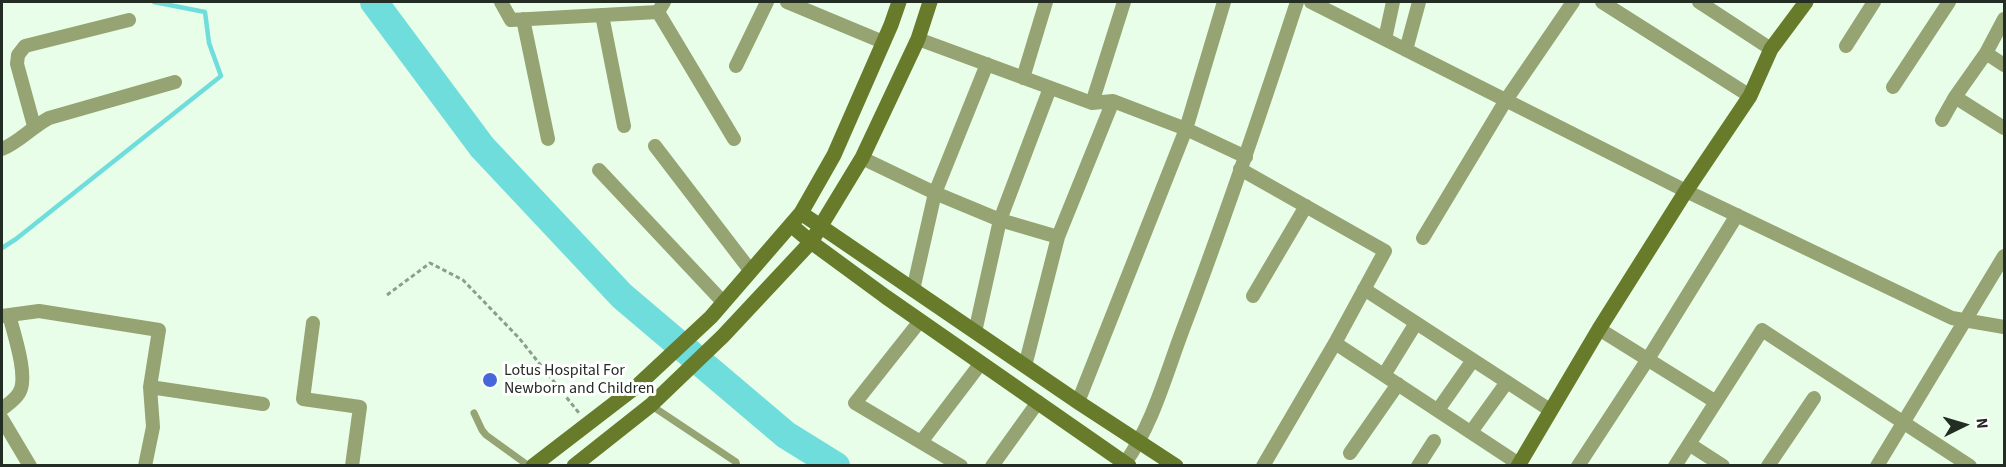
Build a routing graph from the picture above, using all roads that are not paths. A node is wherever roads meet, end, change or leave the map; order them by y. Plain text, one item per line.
1 (501, 2) edge
2 (767, 2) edge
3 (787, 2) edge
4 (899, 2) edge
5 (930, 2) edge
6 (1046, 2) edge
7 (1124, 2) edge
8 (1224, 2) edge
9 (1297, 2) edge
10 (1311, 2) edge
11 (1393, 2) edge
12 (1419, 2) edge
13 (1573, 2) edge
14 (1602, 2) edge
15 (1699, 2) edge
16 (1806, 2) edge
17 (1874, 2) edge
18 (1949, 2) edge
19 (661, 7) edge
20 (602, 15) junction
21 (2004, 19) edge
22 (129, 20) dead end
23 (523, 20) junction
24 (918, 39) junction
25 (1385, 39) junction
26 (884, 42) junction
27 (1846, 46) dead end
28 (1771, 49) junction
29 (1406, 50) junction
30 (1986, 53) junction
31 (987, 64) junction
32 (2004, 65) edge
33 (736, 66) dead end
34 (1023, 78) junction
35 (175, 82) dead end
36 (1893, 87) dead end
37 (1050, 88) junction
38 (1750, 96) junction
39 (1955, 97) junction
40 (1506, 100) junction
41 (1113, 101) junction
42 (1092, 103) junction
43 (1942, 120) dead end
44 (34, 126) junction
45 (624, 126) dead end
46 (2004, 128) edge
47 (1186, 129) junction
48 (548, 139) dead end
49 (734, 139) dead end
50 (655, 146) dead end
51 (2, 149) edge
52 (862, 158) junction
53 (1243, 163) junction
54 (599, 170) dead end
55 (1686, 191) junction
56 (935, 193) junction
57 (1306, 206) junction
58 (1737, 216) junction
59 (796, 219) junction
60 (1000, 220) junction
61 (821, 227) junction
62 (1058, 237) junction
63 (1423, 238) dead end
64 (811, 242) junction
65 (2004, 256) edge
66 (750, 270) junction
67 (1364, 289) junction
68 (912, 290) junction
69 (1253, 296) dead end
70 (723, 302) junction
71 (5, 315) edge
72 (1965, 320) junction
73 (920, 321) junction
74 (313, 323) dead end
75 (1416, 323) junction
76 (2004, 327) edge
77 (1599, 329) junction
78 (975, 332) junction
79 (1335, 343) junction
80 (1648, 359) junction
81 (1473, 360) junction
82 (981, 363) junction
83 (1025, 366) junction
84 (1384, 375) junction
85 (1507, 382) junction
86 (1398, 384) junction
87 (150, 387) junction
88 (1814, 398) dead end
89 (1038, 402) junction
90 (1078, 402) junction
91 (1716, 402) junction
92 (263, 404) dead end
93 (651, 405) junction
94 (2, 409) edge
95 (1438, 410) junction
96 (1550, 410) junction
97 (474, 413) dead end
98 (2, 419) edge
99 (1904, 422) junction
100 (1471, 432) junction
101 (1434, 441) dead end
102 (921, 442) junction
103 (1139, 443) junction
104 (1689, 444) junction
105 (1350, 453) dead end
106 (1127, 464) edge
107 (30, 465) edge
108 (145, 465) edge
109 (352, 465) edge
110 (531, 465) edge
111 (574, 465) edge
112 (737, 465) edge
113 (961, 465) edge
114 (992, 465) edge
115 (1176, 465) edge
116 (1263, 465) edge
117 (1418, 465) edge
118 (1518, 465) edge
119 (1578, 465) edge
120 (1675, 465) edge
121 (1723, 465) edge
122 (1768, 465) edge
123 (1877, 465) edge
124 (1970, 465) edge

1 - 23 street
2 - 33 street
3 - 26 street
4 - 26 street
5 - 24 street
6 - 34 street
7 - 42 street
8 - 47 street
9 - 53 street
10 - 25 street
11 - 25 street
12 - 29 street
13 - 40 street
14 - 38 street
15 - 28 street
16 - 28 street
17 - 27 street
18 - 36 street
19 - 20 street
19 - 49 street
20 - 23 street
20 - 45 street
21 - 30 street
22 - 44 street
23 - 48 street
24 - 31 street
24 - 52 street
25 - 29 street
26 - 59 street
28 - 38 street
29 - 40 street
30 - 32 street
30 - 39 street
31 - 34 street
31 - 56 street
34 - 37 street
35 - 44 street
37 - 42 street
37 - 60 street
38 - 55 street
39 - 43 street
39 - 46 street
40 - 55 street
40 - 63 street
41 - 42 street
41 - 47 street
41 - 62 street
44 - 51 street
47 - 53 street
47 - 90 street
50 - 66 street
52 - 56 street
52 - 61 street
53 - 57 street
53 - 103 street
54 - 70 street
55 - 58 street
55 - 77 street
56 - 60 street
56 - 68 street
57 - 67 street
57 - 69 street
58 - 72 street
58 - 80 street
59 - 61 street
59 - 64 street
59 - 66 street
60 - 62 street
60 - 78 street
61 - 64 street
61 - 68 street
62 - 83 street
64 - 73 street
64 - 93 street
65 - 72 street
66 - 70 street
67 - 75 street
67 - 79 street
68 - 78 street
70 - 110 street
71 - 87 street
71 - 94 street
72 - 76 street
72 - 99 street
73 - 82 street
73 - 102 street
74 - 109 street
75 - 81 street
75 - 84 street
77 - 80 street
77 - 96 street
78 - 83 street
79 - 84 street
79 - 116 street
80 - 91 street
80 - 119 street
81 - 85 street
81 - 95 street
82 - 89 street
82 - 102 street
83 - 90 street
84 - 86 street
85 - 96 street
85 - 100 street
86 - 95 street
86 - 105 street
87 - 92 street
87 - 108 street
88 - 122 street
89 - 106 street
89 - 114 street
90 - 103 street
91 - 99 street
91 - 104 street
93 - 111 street
93 - 112 lane
95 - 100 street
96 - 118 street
97 - 110 lane
98 - 107 street
99 - 123 street
99 - 124 street
100 - 118 street
101 - 117 street
102 - 113 street
103 - 106 street
103 - 115 street
104 - 120 street
104 - 121 street

